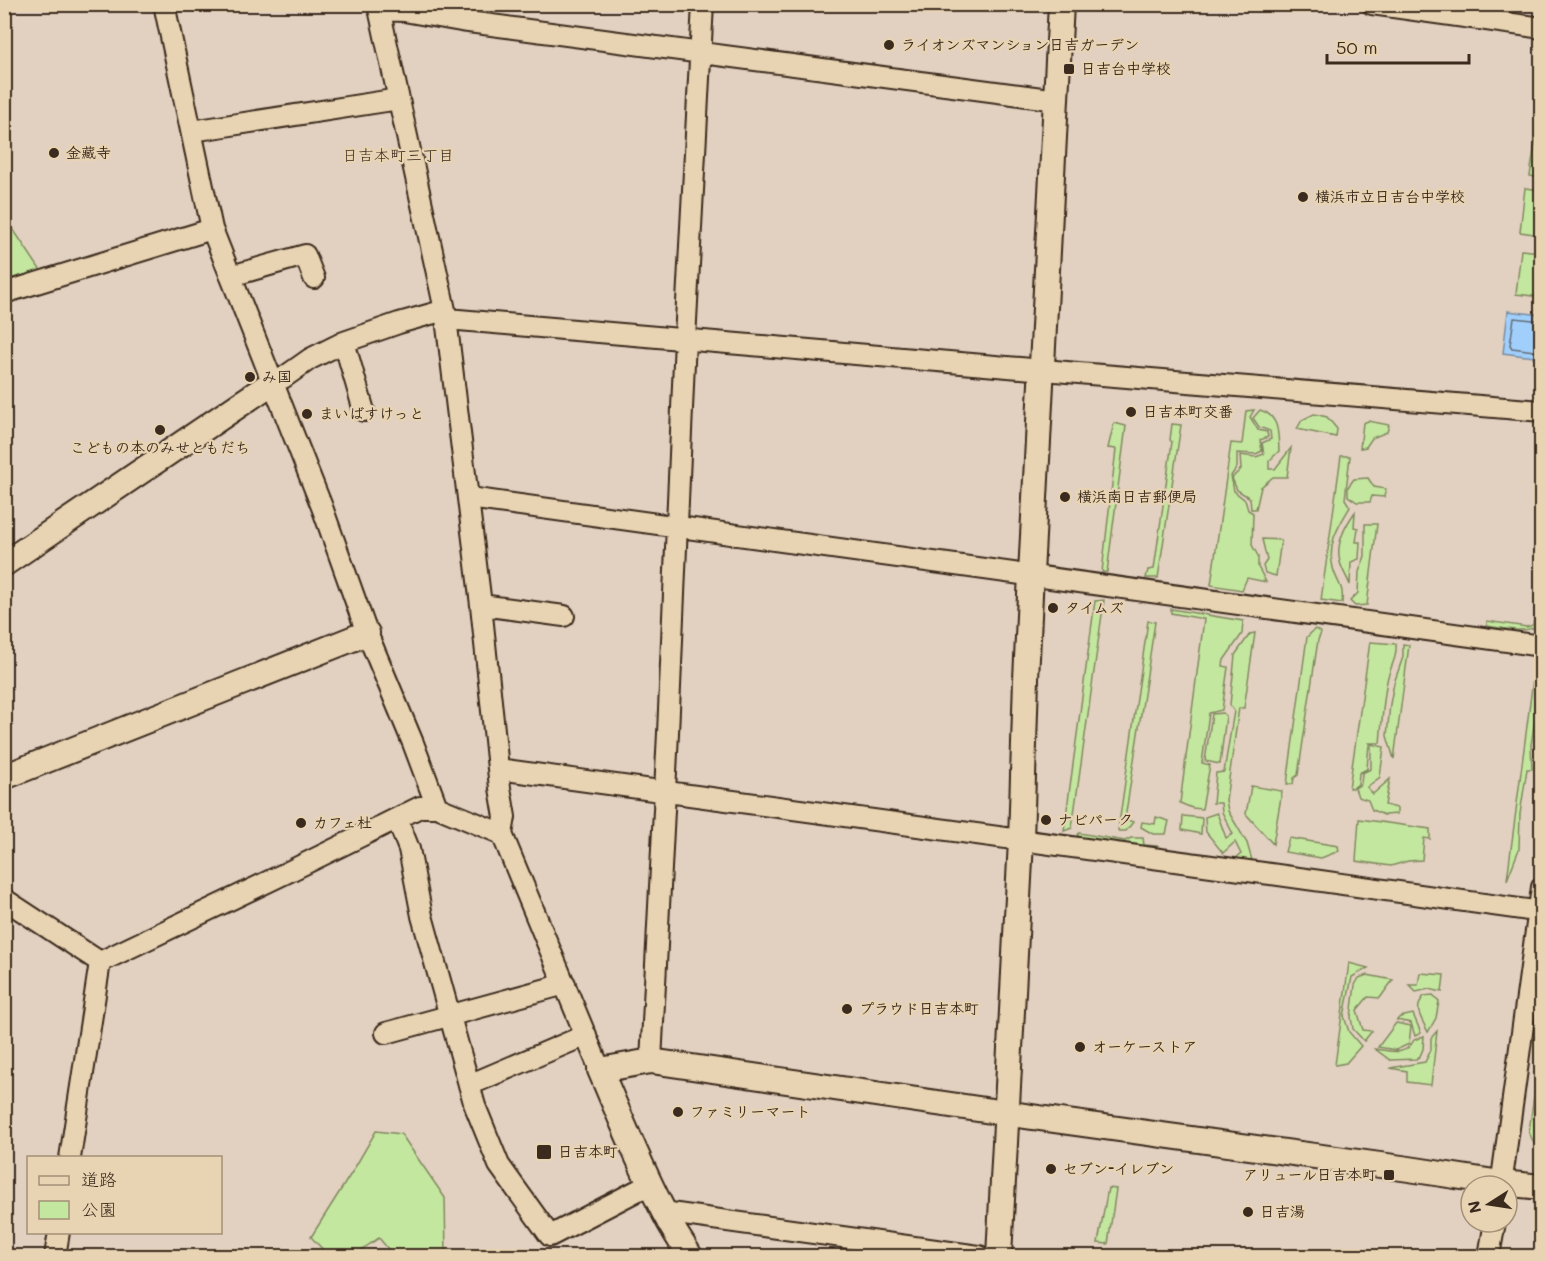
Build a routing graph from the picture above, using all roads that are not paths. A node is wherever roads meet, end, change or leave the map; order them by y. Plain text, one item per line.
1 (164, 4) edge
2 (703, 4) edge
3 (1061, 4) edge
4 (1372, 4) edge
5 (378, 7) edge
6 (1542, 28) edge
7 (701, 53) junction
8 (399, 99) junction
9 (1057, 100) junction
10 (192, 131) junction
11 (212, 229) junction
12 (231, 276) junction
13 (314, 278) dead end
14 (4, 293) edge
15 (446, 314) junction
16 (685, 339) junction
17 (344, 342) junction
18 (1041, 370) junction
19 (273, 382) junction
20 (364, 411) dead end
21 (1542, 411) edge
22 (469, 498) junction
23 (677, 527) junction
24 (4, 564) edge
25 (1031, 574) junction
26 (481, 605) junction
27 (564, 616) dead end
28 (367, 633) junction
29 (1542, 646) edge
30 (498, 769) junction
31 (4, 777) edge
32 (664, 793) junction
33 (437, 807) junction
34 (397, 819) junction
35 (502, 834) junction
36 (1021, 841) junction
37 (1542, 887) edge
38 (4, 899) edge
39 (1540, 912) edge
40 (100, 962) junction
41 (565, 984) junction
42 (449, 1015) junction
43 (386, 1033) dead end
44 (586, 1035) junction
45 (651, 1061) junction
46 (600, 1070) junction
47 (469, 1085) junction
48 (1007, 1113) junction
49 (70, 1156) edge
50 (1502, 1174) edge
51 (1459, 1177) edge
52 (650, 1184) junction
53 (1519, 1185) edge
54 (1542, 1187) edge
55 (663, 1212) junction
56 (58, 1234) edge
57 (1493, 1234) edge
58 (55, 1257) edge
59 (690, 1257) edge
60 (979, 1257) edge
61 (999, 1257) edge
62 (1489, 1257) edge

1 - 10 street
2 - 7 street
3 - 9 street
4 - 6 street
5 - 7 street
5 - 8 street
7 - 9 street
7 - 16 street
8 - 10 street
8 - 15 street
9 - 18 street
10 - 11 street
11 - 12 street
11 - 14 street
12 - 13 street
12 - 19 street
15 - 16 street
15 - 17 street
15 - 22 street
16 - 18 street
16 - 23 street
17 - 19 street
17 - 20 street
18 - 21 street
18 - 25 street
19 - 24 street
19 - 28 street
22 - 23 street
22 - 26 street
23 - 25 street
23 - 32 street
25 - 29 street
25 - 36 street
26 - 27 street
26 - 30 street
28 - 31 street
28 - 33 street
30 - 32 street
30 - 35 street
32 - 36 street
32 - 45 street
33 - 34 street
33 - 35 street
34 - 40 street
34 - 42 street
35 - 41 street
36 - 39 street
36 - 48 street
37 - 39 street
38 - 40 street
39 - 50 street
40 - 49 street
41 - 42 street
41 - 44 street
42 - 43 street
42 - 47 street
44 - 46 street
44 - 47 street
45 - 46 street
45 - 48 street
46 - 52 street
47 - 52 street
48 - 51 street
48 - 61 street
52 - 55 street
53 - 54 street
55 - 59 street
55 - 60 street
56 - 58 street
57 - 62 street

